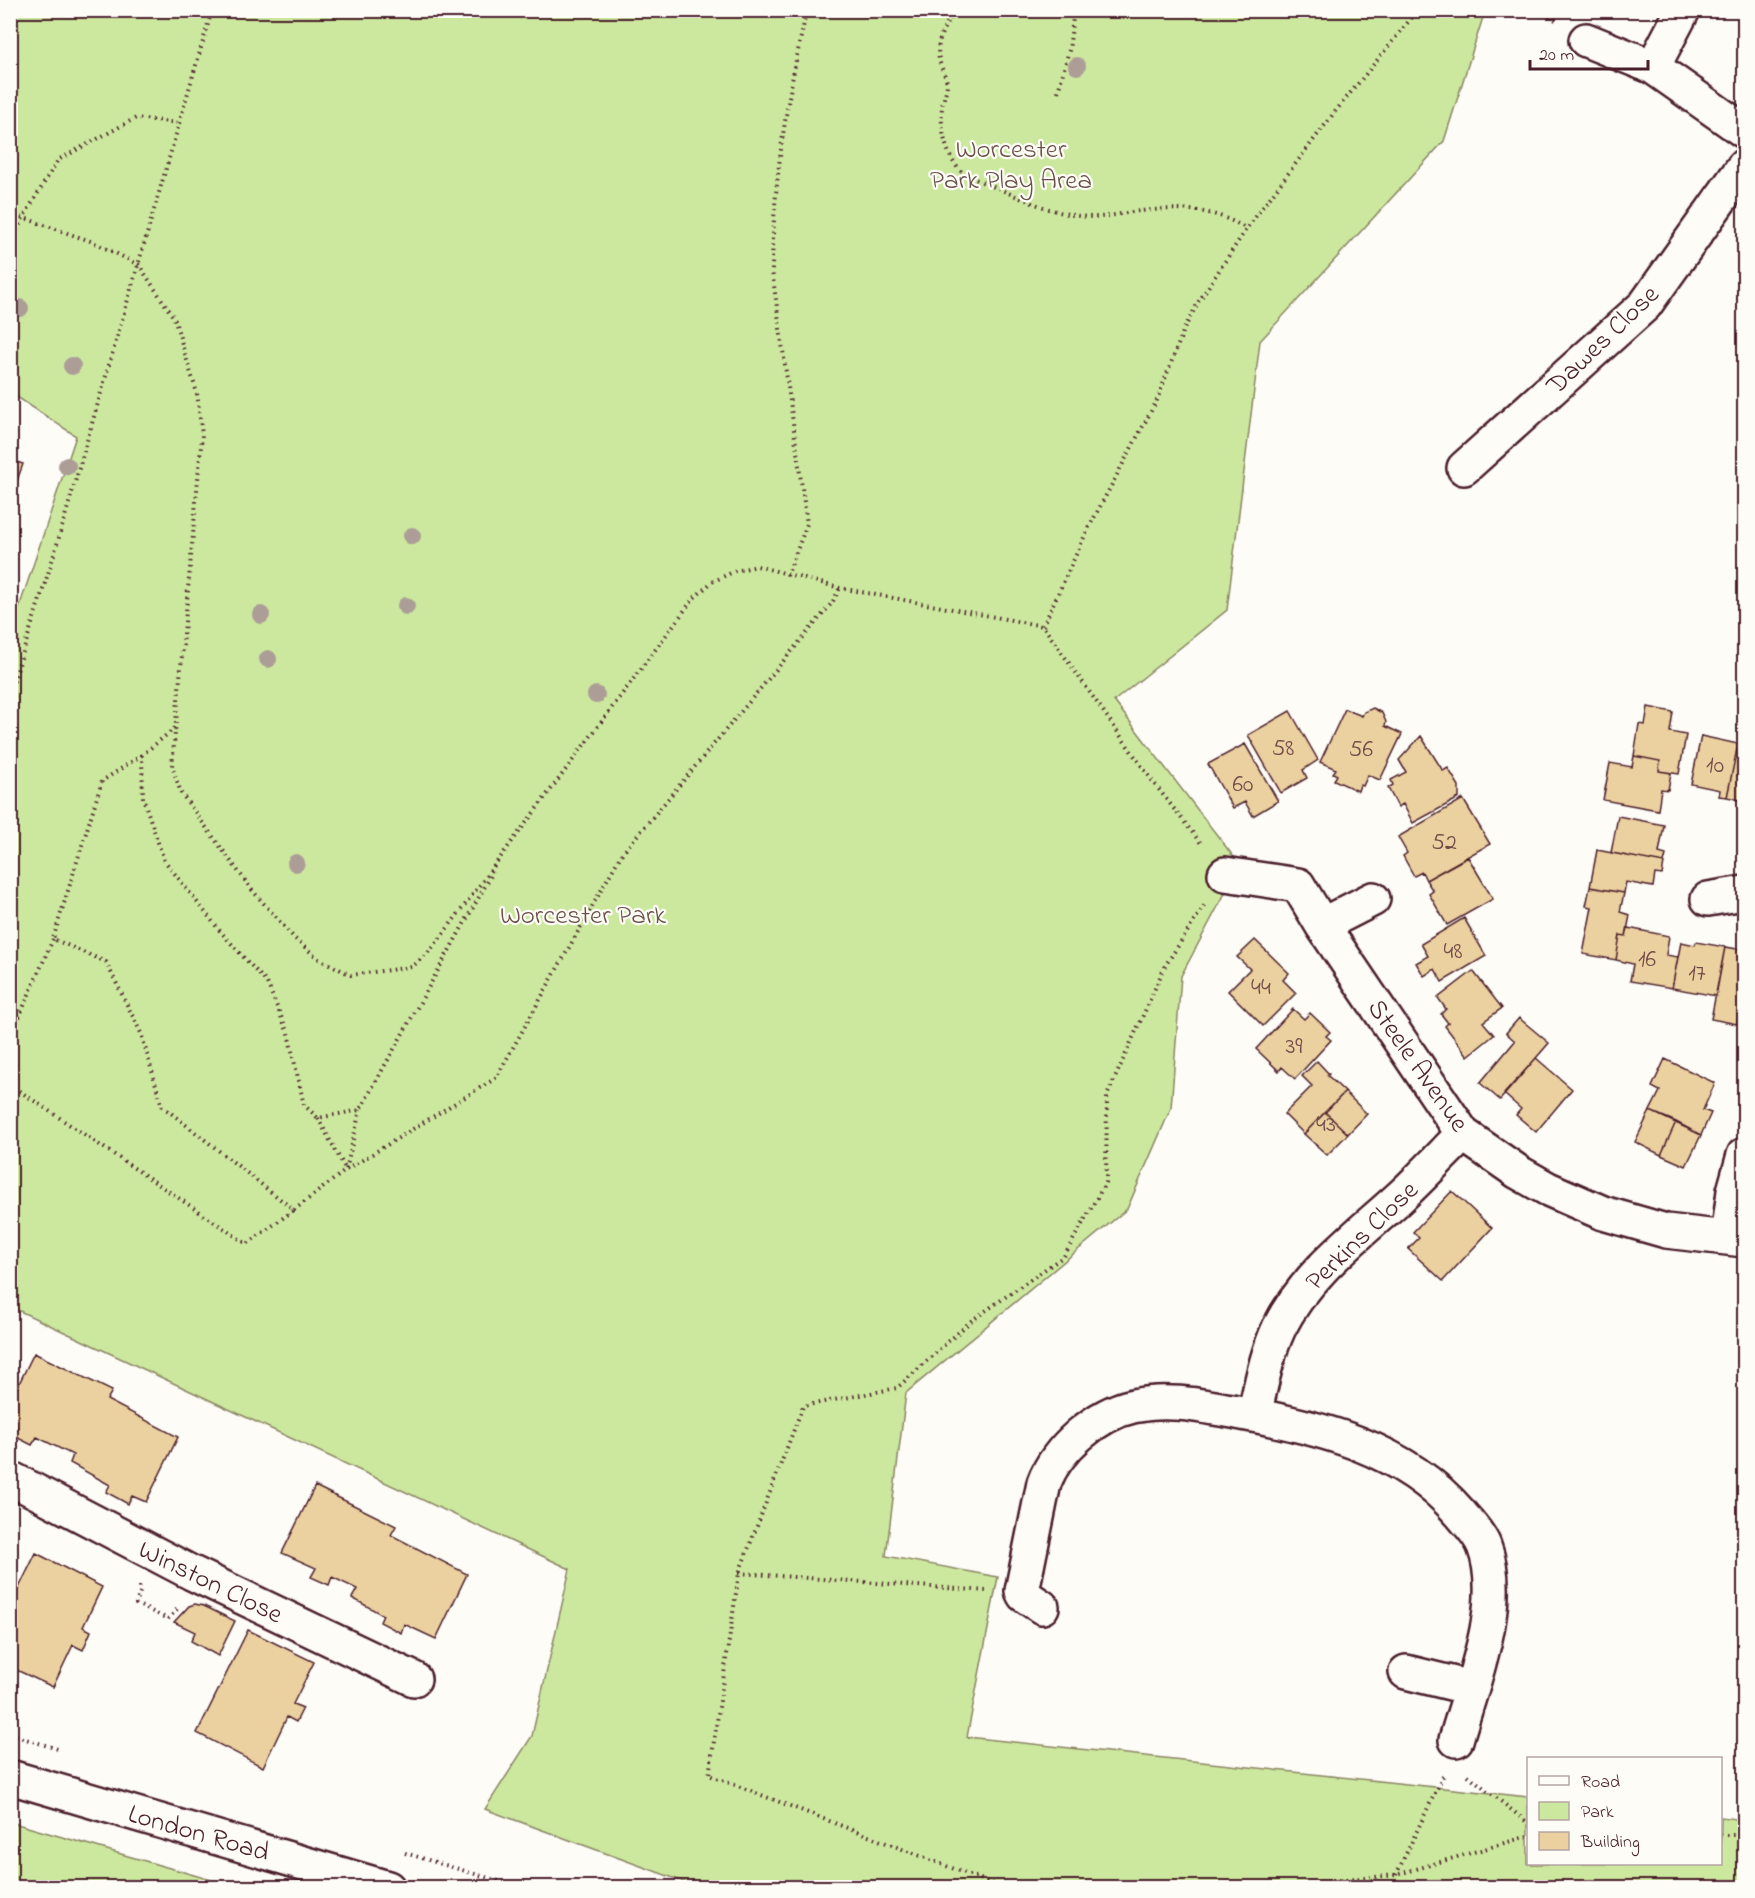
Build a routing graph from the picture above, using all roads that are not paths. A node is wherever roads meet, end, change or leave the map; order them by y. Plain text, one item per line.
1 (1683, 10) edge
2 (1586, 40) dead end
3 (1653, 67) junction
4 (1744, 131) edge
5 (1744, 166) edge
6 (1464, 468) dead end
7 (1225, 874) road end
8 (1744, 893) edge
9 (1373, 899) dead end
10 (1708, 899) dead end
11 (1322, 925) junction
12 (1463, 1134) junction
13 (1744, 1155) edge
14 (1736, 1239) edge
15 (1254, 1415) junction
16 (10, 1478) edge
17 (1042, 1607) dead end
18 (1406, 1672) dead end
19 (414, 1679) dead end
20 (1471, 1688) junction
21 (1456, 1740) dead end
22 (10, 1777) edge
23 (388, 1887) edge

1 - 3 street
2 - 3 street
3 - 4 street
5 - 6 street, Dawes Close
7 - 11 street, Steele Avenue
8 - 10 street
9 - 11 street
11 - 12 street, Steele Avenue
12 - 14 street, Steele Avenue
12 - 15 street, Perkins Close
13 - 14 street
15 - 17 street
15 - 20 street
16 - 19 street, Winston Close
18 - 20 street
20 - 21 street
22 - 23 street, London Road

